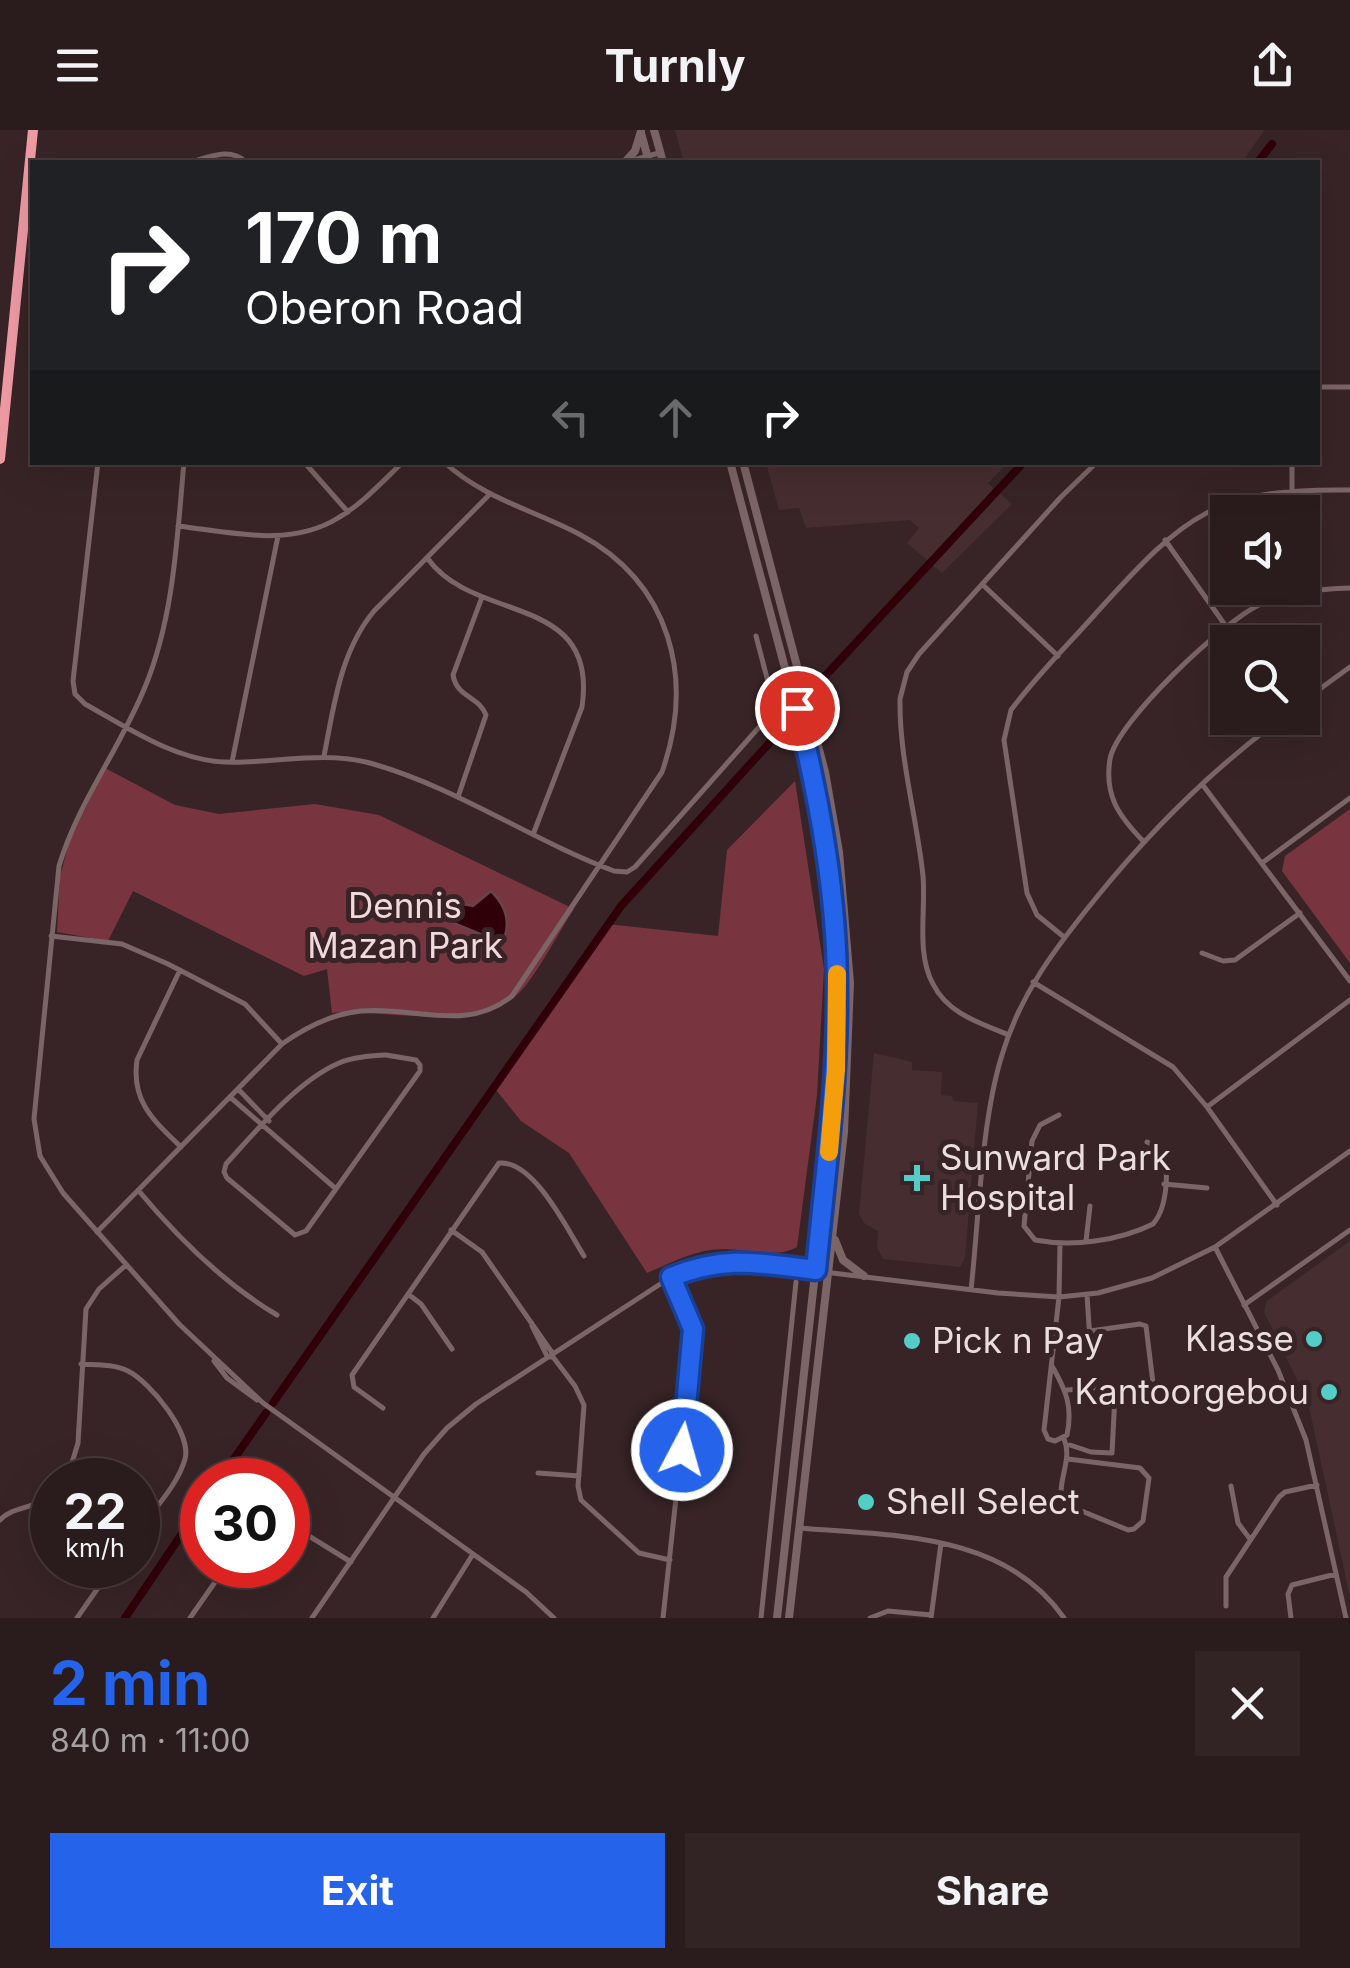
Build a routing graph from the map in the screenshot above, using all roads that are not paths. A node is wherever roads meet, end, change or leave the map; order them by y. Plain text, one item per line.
1 (33, 130) edge
2 (654, 130) edge
3 (641, 131) edge
4 (660, 152) junction
5 (648, 159) edge
6 (198, 160) edge
7 (244, 160) edge
8 (626, 160) edge
9 (662, 160) edge
10 (1320, 386) edge
11 (1350, 386) edge
12 (0, 459) edge
13 (97, 465) edge
14 (184, 465) edge
15 (307, 465) edge
16 (400, 465) edge
17 (448, 465) edge
18 (731, 465) edge
19 (744, 465) edge
20 (1094, 465) edge
21 (1292, 465) edge
22 (1292, 489) junction
23 (1350, 490) edge
24 (489, 495) junction
25 (348, 512) junction
26 (178, 526) junction
27 (278, 536) junction
28 (1165, 540) junction
29 (428, 559) junction
30 (983, 585) junction
31 (1350, 588) edge
32 (482, 596) junction
33 (1226, 625) joint
34 (756, 636) dead end
35 (1210, 640) edge
36 (1058, 656) junction
37 (1350, 667) edge
38 (1320, 689) edge
39 (126, 726) junction
40 (1260, 735) edge
41 (324, 756) junction
42 (232, 762) junction
43 (1201, 782) junction
44 (458, 797) junction
45 (1350, 798) edge
46 (534, 832) junction
47 (1143, 842) junction
48 (1262, 863) junction
49 (600, 866) junction
50 (1300, 913) junction
51 (50, 936) junction
52 (1064, 937) junction
53 (1202, 953) dead end
54 (180, 970) junction
55 (1033, 982) junction
56 (1350, 982) edge
57 (1350, 1000) edge
58 (1008, 1035) junction
59 (282, 1044) junction
60 (238, 1088) junction
61 (230, 1097) junction
62 (1207, 1108) junction
63 (1059, 1115) dead end
64 (269, 1120) junction
65 (266, 1128) junction
66 (1147, 1142) dead end
67 (181, 1147) junction
68 (1350, 1151) edge
69 (1164, 1184) junction
70 (335, 1188) junction
71 (1208, 1188) dead end
72 (138, 1190) junction
73 (1277, 1205) junction
74 (1090, 1206) dead end
75 (451, 1230) junction
76 (1350, 1230) edge
77 (833, 1231) junction
78 (97, 1232) junction
79 (1086, 1241) junction
80 (1060, 1244) junction
81 (1215, 1247) junction
82 (584, 1256) dead end
83 (126, 1265) junction
84 (816, 1270) junction
85 (828, 1272) junction
86 (864, 1276) junction
87 (671, 1277) junction
88 (796, 1282) dead end
89 (971, 1290) junction
90 (408, 1294) junction
91 (1087, 1295) junction
92 (1059, 1297) junction
93 (1244, 1306) junction
94 (277, 1315) dead end
95 (1090, 1330) junction
96 (452, 1349) dead end
97 (1092, 1354) dead end
98 (551, 1355) junction
99 (81, 1364) junction
100 (1052, 1366) junction
101 (1066, 1390) junction
102 (1115, 1394) dead end
103 (383, 1408) dead end
104 (1066, 1442) junction
105 (73, 1458) edge
106 (1068, 1459) junction
107 (538, 1473) dead end
108 (580, 1476) junction
109 (1317, 1485) junction
110 (1231, 1486) dead end
111 (395, 1499) junction
112 (160, 1500) edge
113 (30, 1507) edge
114 (0, 1520) edge
115 (772, 1525) junction
116 (787, 1527) junction
117 (800, 1528) junction
118 (310, 1537) edge
119 (1250, 1538) junction
120 (942, 1543) junction
121 (473, 1554) junction
122 (670, 1560) junction
123 (351, 1562) junction
124 (1336, 1574) junction
125 (98, 1588) edge
126 (211, 1588) edge
127 (1226, 1606) dead end
128 (434, 1617) edge
129 (931, 1617) edge
130 (76, 1618) edge
131 (190, 1618) edge
132 (312, 1618) edge
133 (554, 1618) edge
134 (663, 1618) edge
135 (761, 1618) edge
136 (777, 1618) edge
137 (790, 1618) edge
138 (870, 1618) edge
139 (1064, 1618) edge
140 (1291, 1618) edge
141 (1346, 1618) edge

1 - 12 highway
2 - 4 street
3 - 5 street
3 - 8 street
4 - 5 street
4 - 9 street
6 - 7 street
10 - 11 street
13 - 39 street
14 - 26 street
15 - 25 street
16 - 25 street
17 - 24 street
18 - 84 street
19 - 77 street
20 - 30 street
21 - 22 street
22 - 23 street
22 - 28 street
24 - 29 street
24 - 49 street
25 - 27 street
26 - 27 street
26 - 39 street
27 - 42 street
28 - 33 street
28 - 36 street
29 - 32 street
29 - 41 street
30 - 36 street
30 - 58 street
31 - 33 street
32 - 44 street
32 - 46 street
34 - 49 street
35 - 47 street
36 - 52 street
37 - 38 street
39 - 42 street
39 - 51 street
40 - 43 street
41 - 42 street
41 - 44 street
43 - 47 street
43 - 48 street
44 - 46 street
45 - 48 street
46 - 49 street
47 - 52 street
48 - 50 street
49 - 59 street
50 - 53 street
50 - 56 street
51 - 54 street
51 - 78 street
52 - 55 street
54 - 59 street
54 - 67 street
55 - 58 street
55 - 62 street
57 - 62 street
58 - 89 street
59 - 60 street
60 - 61 street
60 - 64 street
61 - 65 street
61 - 67 street
62 - 73 street
63 - 80 street
64 - 65 street
64 - 70 street
65 - 70 street
65 - 70 street
66 - 69 street
67 - 72 street
68 - 73 street
69 - 71 street
69 - 79 street
72 - 78 street
72 - 94 street
73 - 81 street
74 - 79 street
75 - 82 street
75 - 90 street
75 - 98 street
76 - 93 street
77 - 85 street
77 - 86 street
78 - 83 street
79 - 80 street
80 - 92 street
81 - 91 street
81 - 93 street
83 - 99 street
83 - 111 street
84 - 85 street
84 - 87 street
84 - 116 street
85 - 86 street
85 - 117 street
86 - 89 street
87 - 98 street
87 - 122 street
88 - 115 street
89 - 92 street
90 - 96 street
90 - 103 street
91 - 92 street
91 - 95 street
92 - 100 street
93 - 109 street
95 - 97 street
95 - 101 street
98 - 108 street
98 - 111 street
99 - 105 street
99 - 112 street
100 - 101 street
100 - 104 street
101 - 104 street
102 - 104 street
104 - 106 street
106 - 106 street
107 - 108 street
108 - 122 street
109 - 119 street
109 - 124 street
110 - 119 street
111 - 121 street
111 - 123 street
113 - 114 street
115 - 116 street
115 - 135 street
116 - 117 street
116 - 136 street
117 - 120 street
117 - 137 street
118 - 123 street
119 - 127 street
120 - 129 street
120 - 139 street
121 - 128 street
121 - 133 street
122 - 134 street
123 - 132 street
124 - 140 street
124 - 141 street
125 - 130 street
126 - 131 street
129 - 138 street

